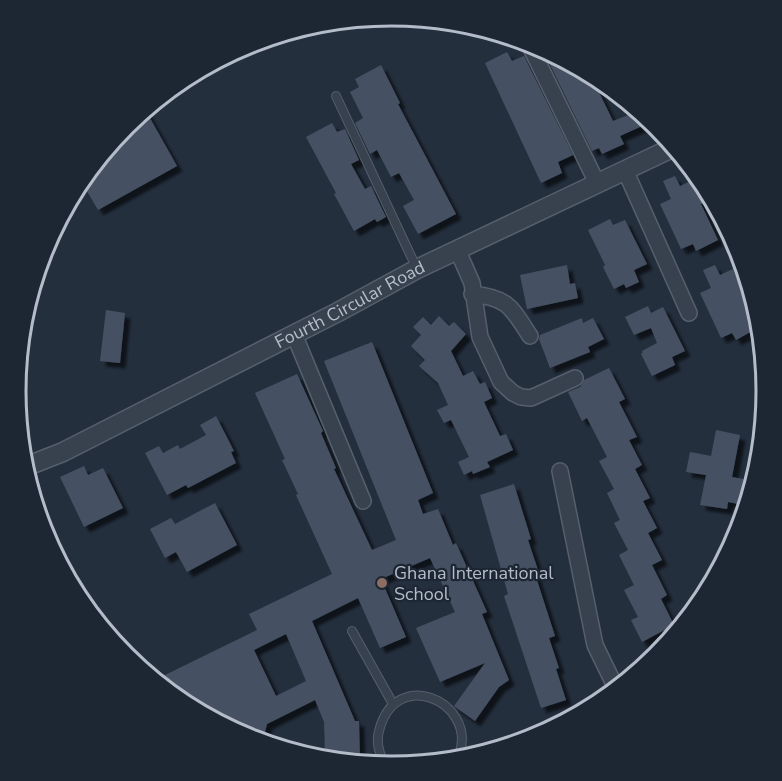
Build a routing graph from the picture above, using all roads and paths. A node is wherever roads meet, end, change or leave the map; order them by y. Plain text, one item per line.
1 (534, 54) edge
2 (336, 96) dead end
3 (666, 151) edge
4 (625, 170) junction
5 (597, 183) junction
6 (457, 249) junction
7 (417, 269) junction
8 (472, 294) junction
9 (689, 313) dead end
10 (294, 334) junction
11 (530, 336) dead end
12 (575, 378) dead end
13 (33, 464) edge
14 (560, 471) dead end
15 (363, 501) dead end
16 (352, 631) dead end
17 (613, 680) edge
18 (393, 704) junction
19 (460, 748) edge
20 (381, 756) edge

1 - 5 street
2 - 7 lane
3 - 4 street, Fourth Circular Road
4 - 5 street, Fourth Circular Road
4 - 9 street
5 - 6 street, Fourth Circular Road
6 - 7 street, Fourth Circular Road
6 - 8 street
7 - 10 street, Fourth Circular Road
8 - 11 street
8 - 12 street
10 - 13 street, Fourth Circular Road
10 - 15 street
14 - 17 street
16 - 18 lane
18 - 19 lane
18 - 20 lane

